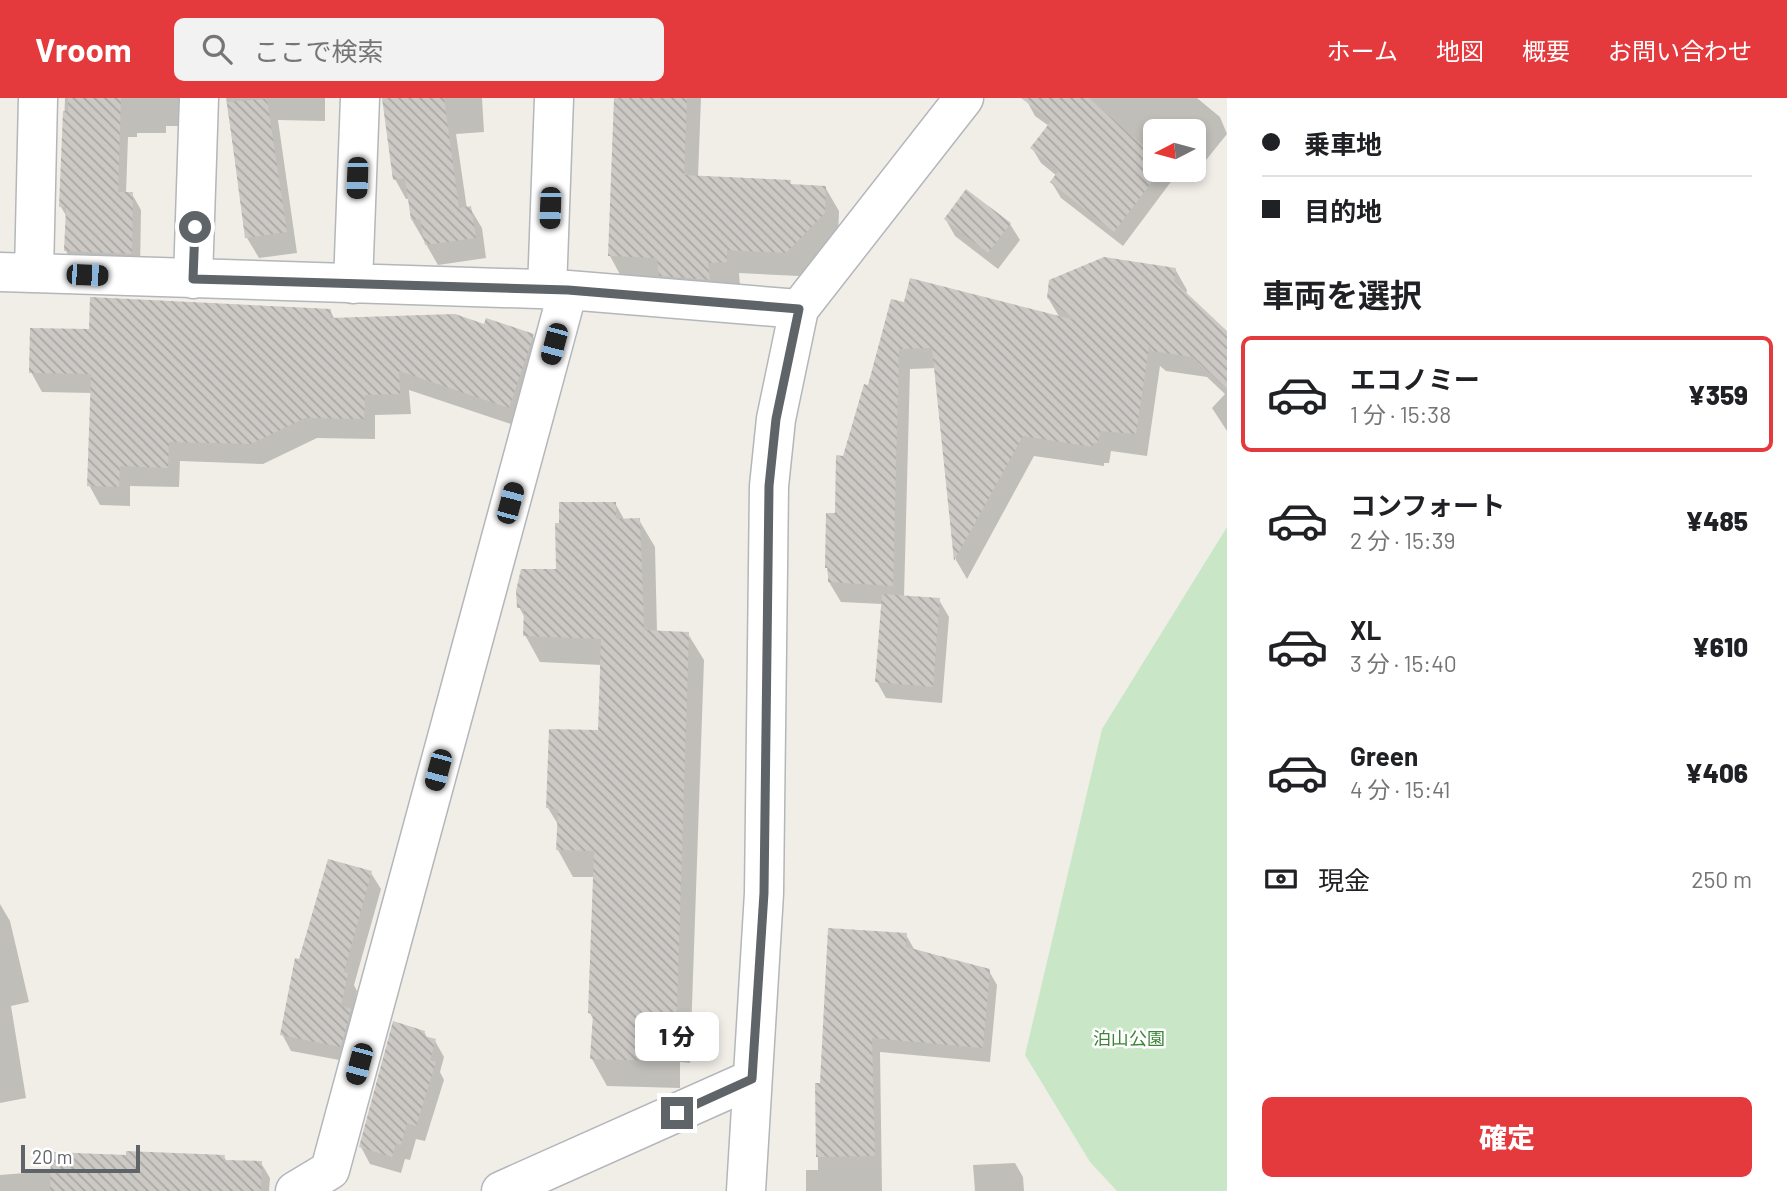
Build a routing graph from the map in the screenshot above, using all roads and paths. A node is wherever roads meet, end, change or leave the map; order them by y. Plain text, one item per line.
1 (38, 98) edge
2 (199, 98) edge
3 (360, 98) edge
4 (554, 98) edge
5 (964, 98) edge
6 (17, 273) edge
7 (193, 279) junction
8 (352, 284) junction
9 (558, 290) junction
10 (799, 309) junction
11 (752, 1079) junction
12 (295, 1191) edge
13 (501, 1191) edge
14 (746, 1191) edge

1 - 6 street
2 - 7 street
3 - 8 street
4 - 9 street
5 - 10 street
6 - 7 street
7 - 8 street
8 - 9 street
9 - 10 street
9 - 12 street
10 - 11 street
11 - 13 street
11 - 14 street

